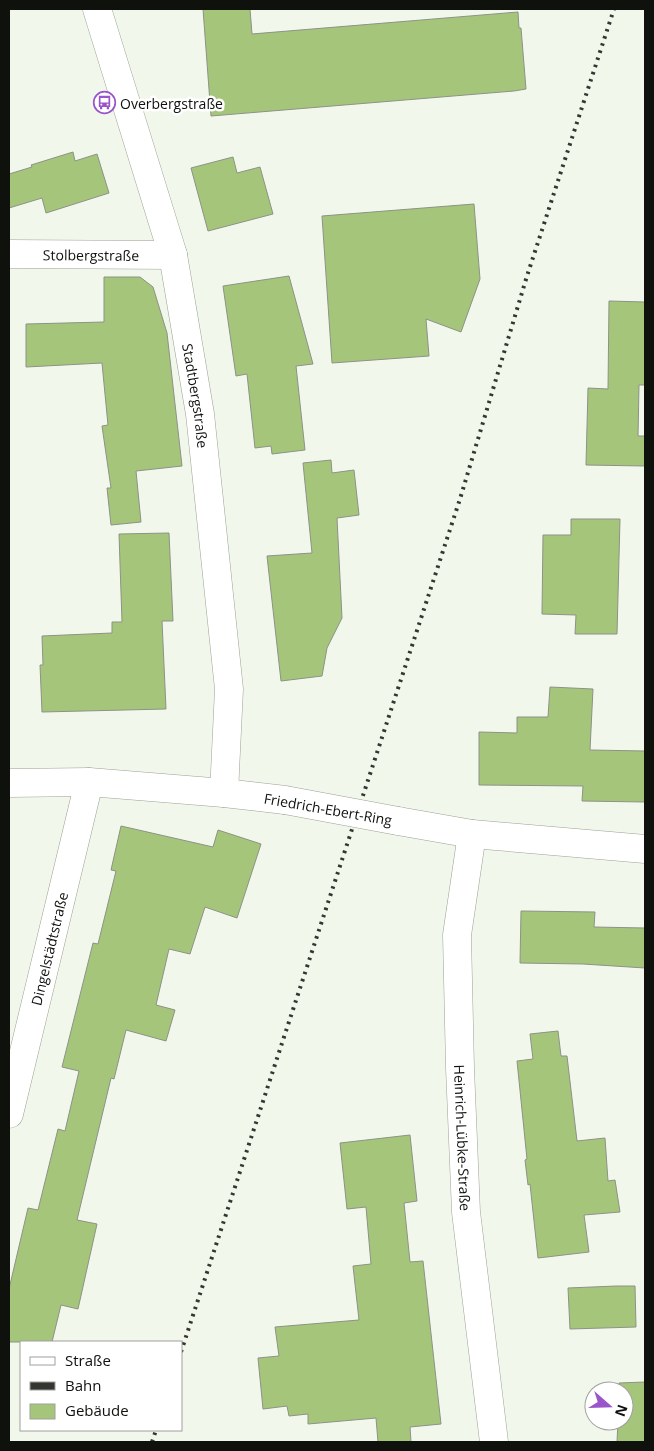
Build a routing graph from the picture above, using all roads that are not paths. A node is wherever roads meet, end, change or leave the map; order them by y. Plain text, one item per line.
1 (97, 9) edge
2 (9, 254) edge
3 (173, 255) junction
4 (89, 782) junction
5 (9, 783) edge
6 (224, 793) junction
7 (472, 834) junction
8 (645, 849) edge
9 (9, 1114) edge
10 (494, 1442) edge

1 - 3 street, Stadtbergstraße
2 - 3 street, Stolbergstraße
3 - 6 street, Stadtbergstraße
4 - 5 street, Friedrich-Ebert-Ring
4 - 6 street, Friedrich-Ebert-Ring
4 - 9 street, Dingelstädtstraße
6 - 7 street, Friedrich-Ebert-Ring, bridge
7 - 8 street, Friedrich-Ebert-Ring
7 - 10 street, Heinrich-Lübke-Straße

